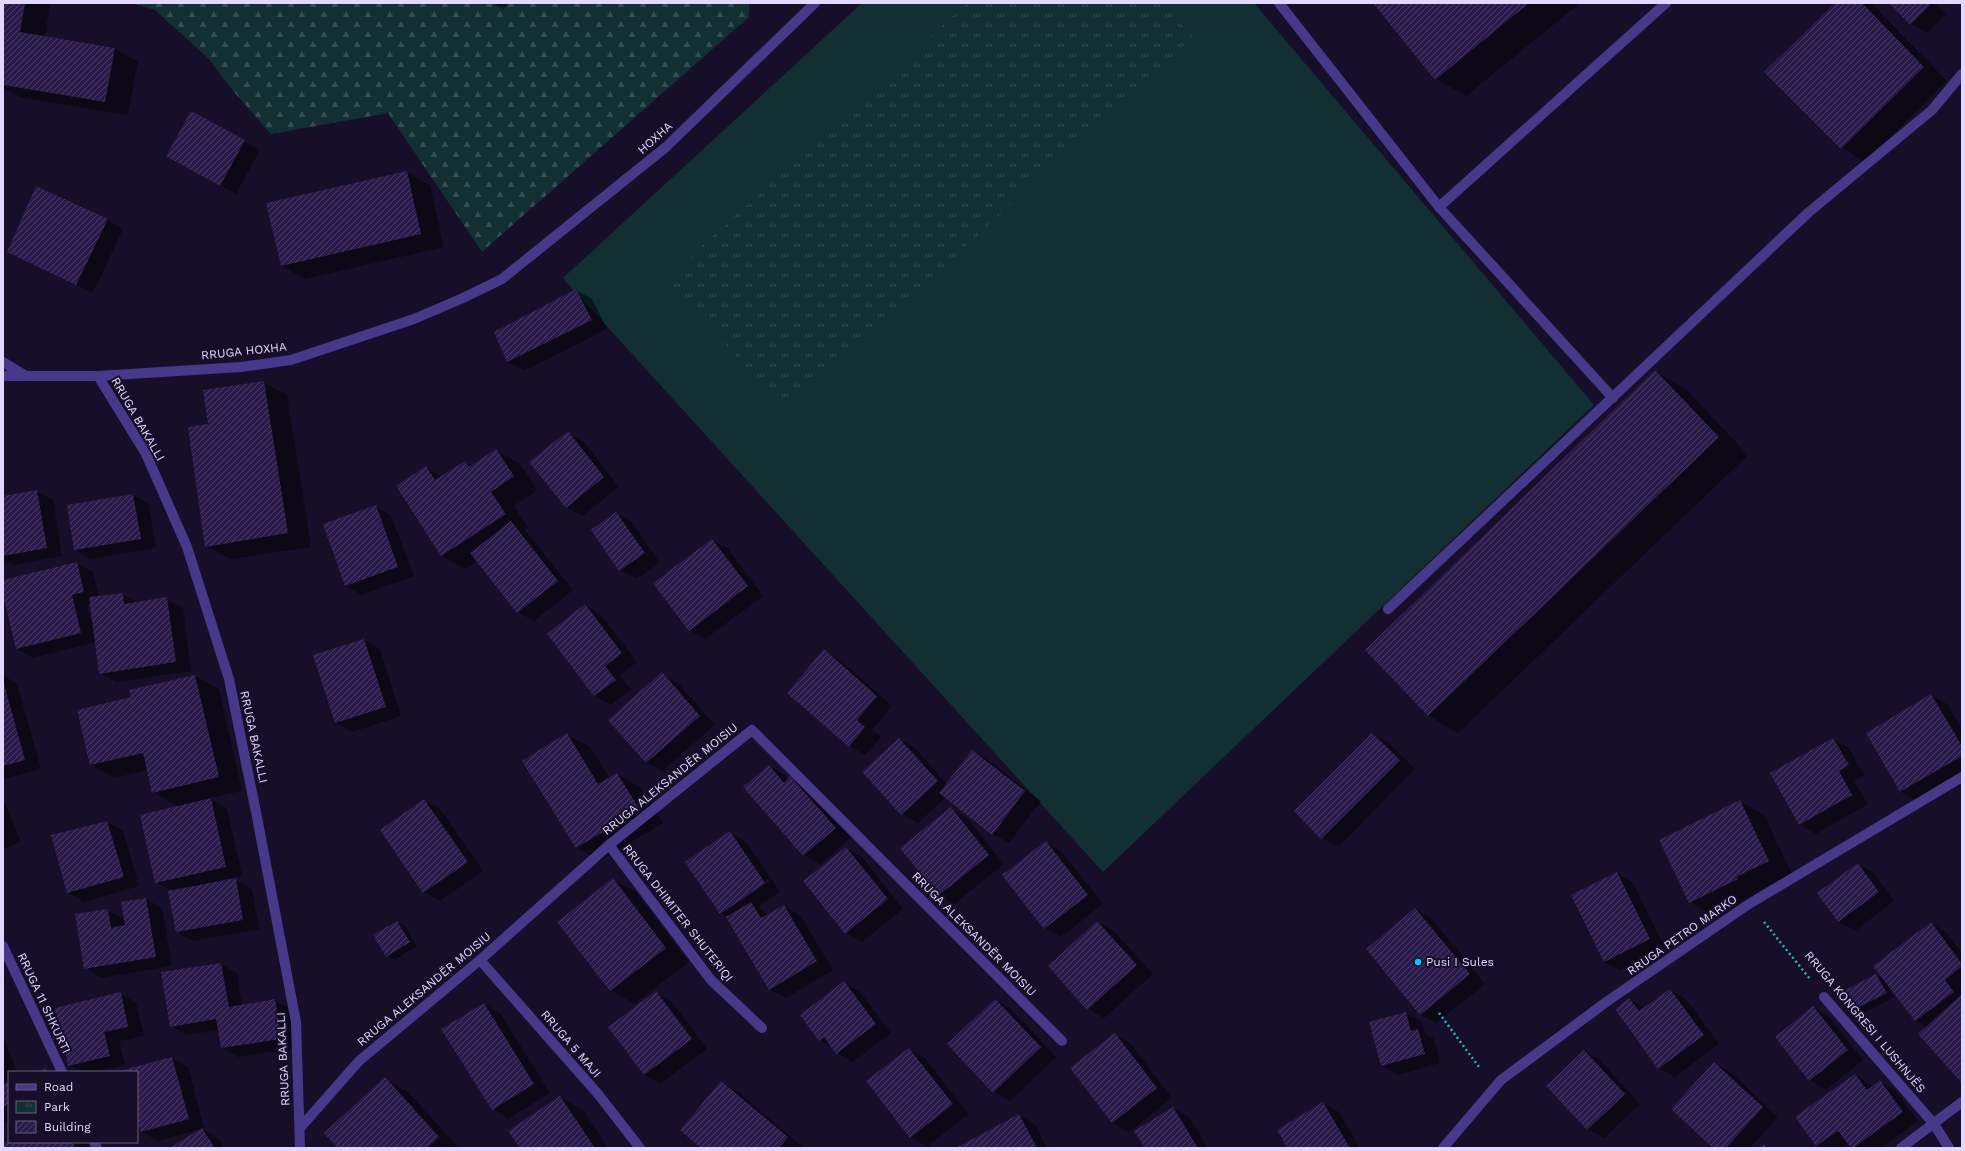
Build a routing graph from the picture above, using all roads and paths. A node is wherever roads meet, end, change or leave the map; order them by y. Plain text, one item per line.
1 (815, 3) edge
2 (1279, 3) edge
3 (1666, 3) edge
4 (1962, 74) edge
5 (1439, 207) junction
6 (502, 279) joint
7 (3, 362) edge
8 (3, 376) edge
9 (26, 376) junction
10 (98, 376) junction
11 (1614, 398) junction
12 (1388, 609) dead end
13 (1962, 777) edge
14 (609, 846) junction
15 (1776, 936) dead end
16 (3, 946) edge
17 (480, 960) junction
18 (1824, 997) joint
19 (1439, 1013) dead end
20 (762, 1028) dead end
21 (1062, 1041) dead end
22 (62, 1071) edge
23 (1494, 1089) junction
24 (1962, 1102) edge
25 (1934, 1124) junction
26 (300, 1128) junction
27 (300, 1148) edge
28 (640, 1148) edge
29 (1443, 1148) edge
30 (1901, 1148) edge
31 (1949, 1148) edge

1 - 6 street, HOXHA
2 - 5 street
3 - 5 street
4 - 11 street
5 - 11 street
6 - 10 street, RRUGA HOXHA
7 - 9 street
8 - 9 street, RRUGA HOXHA
9 - 10 street, RRUGA HOXHA
10 - 26 street, RRUGA BAKALLI
11 - 12 street
13 - 23 street, RRUGA PETRO MARKO
14 - 17 street, RRUGA ALEKSANDËR MOISIU
14 - 20 street, RRUGA DHIMITER SHUTERIQI
14 - 21 street, RRUGA ALEKSANDËR MOISIU
15 - 18 path, RRUGA KONGRESI I LUSHNJËS
16 - 22 street, RRUGA 11 SHKURTI
17 - 26 street, RRUGA ALEKSANDËR MOISIU
17 - 28 street, RRUGA 5 MAJI
18 - 25 street, RRUGA KONGRESI I LUSHNJËS
19 - 23 path
23 - 29 street, RRUGA PETRO MARKO
24 - 25 street
25 - 30 street
25 - 31 street, RRUGA KONGRESI I LUSHNJËS
26 - 27 street, RRUGA BAKALLI

